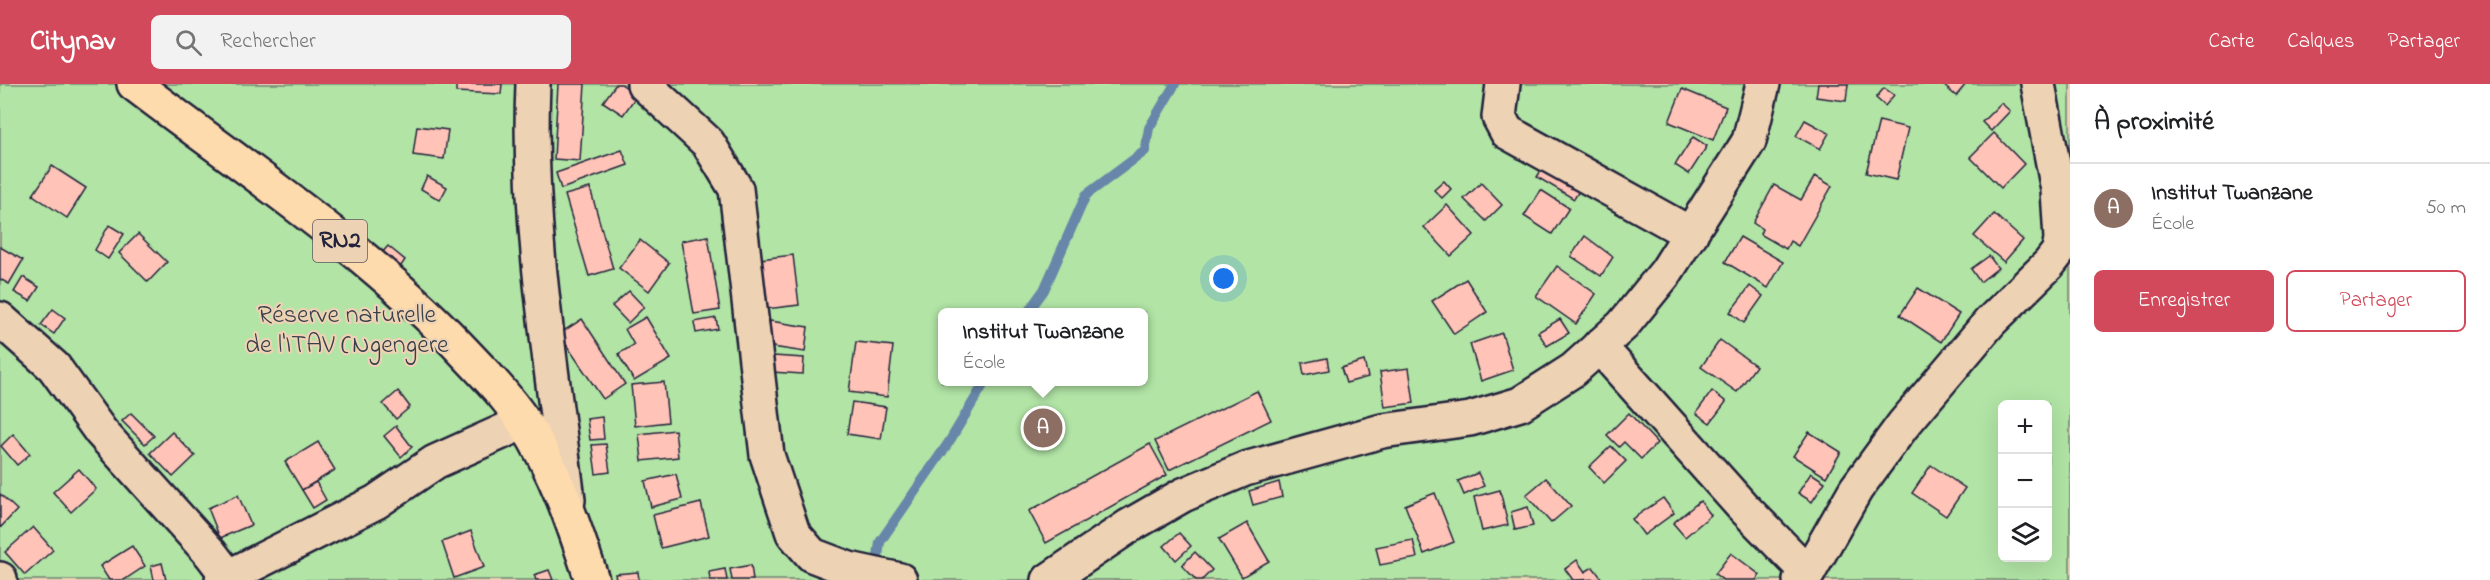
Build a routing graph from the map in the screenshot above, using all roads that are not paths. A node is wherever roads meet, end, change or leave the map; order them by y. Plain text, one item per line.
1 (134, 84) edge
2 (533, 84) edge
3 (644, 84) edge
4 (1503, 84) edge
5 (1763, 84) edge
6 (2038, 84) edge
7 (1691, 234) junction
8 (0, 319) edge
9 (1599, 346) junction
10 (524, 422) junction
11 (568, 507) junction
12 (1804, 576) edge
13 (228, 578) edge
14 (898, 579) edge
15 (592, 580) edge
16 (1049, 580) edge

1 - 10 highway, RN2
2 - 11 street
3 - 14 street
4 - 7 street
5 - 7 street
6 - 12 street
7 - 9 street
8 - 13 street
9 - 12 street
9 - 16 street
10 - 11 highway, RN2
10 - 13 street
11 - 15 highway, RN2

